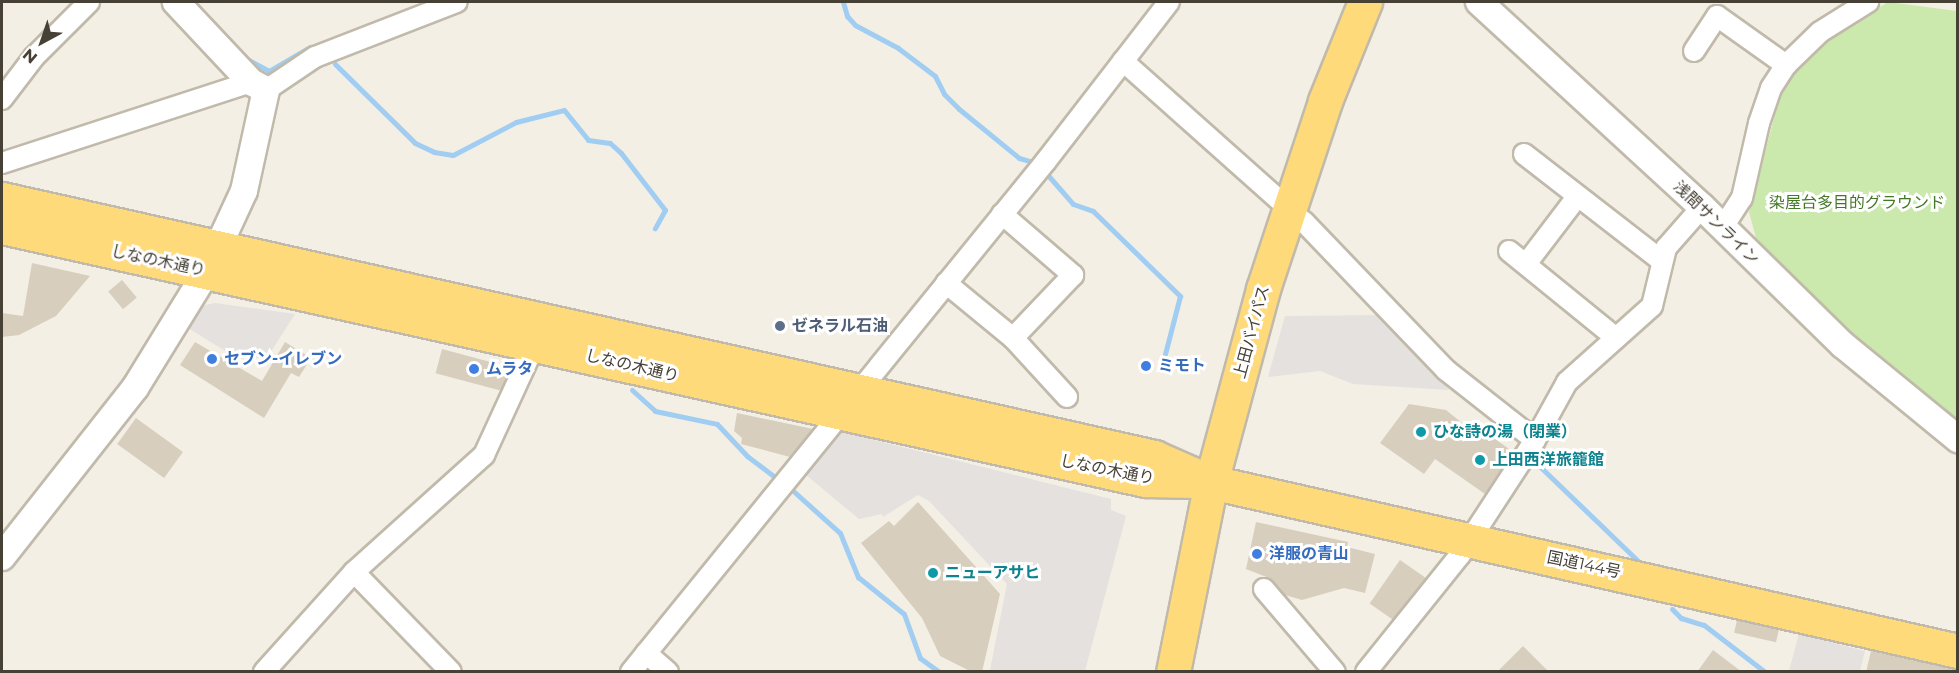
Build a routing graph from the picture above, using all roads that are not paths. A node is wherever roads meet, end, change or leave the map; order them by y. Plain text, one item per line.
1 (89, 2) edge
2 (176, 2) edge
3 (457, 2) edge
4 (1169, 2) edge
5 (1365, 2) edge
6 (1479, 2) edge
7 (1868, 2) edge
8 (1694, 51) dead end
9 (1123, 62) junction
10 (1786, 65) junction
11 (259, 86) junction
12 (2, 99) edge
13 (1524, 154) dead end
14 (2, 163) edge
15 (1576, 197) junction
16 (2, 199) edge
17 (1702, 207) junction
18 (1290, 210) junction
19 (1002, 214) junction
20 (2, 227) edge
21 (1723, 227) junction
22 (1509, 251) dead end
23 (213, 259) junction
24 (1662, 261) junction
25 (1526, 264) junction
26 (946, 282) junction
27 (1013, 338) junction
28 (1616, 338) junction
29 (535, 344) junction
30 (1067, 397) dead end
31 (849, 401) junction
32 (1958, 439) edge
33 (1535, 440) junction
34 (1211, 482) junction
35 (1469, 540) junction
36 (2, 557) edge
37 (354, 572) junction
38 (1264, 589) dead end
39 (1958, 651) edge
40 (646, 653) junction
41 (264, 672) edge
42 (451, 672) edge
43 (631, 672) edge
44 (668, 672) edge
45 (1173, 672) edge
46 (1335, 672) edge
47 (1366, 672) edge

1 - 12 street
2 - 11 street
3 - 11 street
4 - 9 street
5 - 18 highway, 上田バイパス
6 - 17 street, 浅間サンライン
7 - 10 street
8 - 10 street
9 - 18 street
9 - 19 street
10 - 21 street
11 - 14 street
11 - 23 street
13 - 15 street
15 - 24 street
15 - 25 street
16 - 23 highway, しなの木通り
17 - 21 street, 浅間サンライン
17 - 24 street
18 - 33 street
18 - 34 highway, 上田バイパス
19 - 26 street
19 - 27 street
20 - 23 highway, しなの木通り
21 - 32 street, 浅間サンライン
22 - 25 street
23 - 29 highway, しなの木通り
23 - 31 highway, しなの木通り
23 - 36 street
24 - 28 street
25 - 28 street
26 - 27 street
26 - 31 street
27 - 30 street
28 - 33 street
29 - 31 highway, しなの木通り
29 - 37 street
31 - 34 highway, しなの木通り
31 - 40 street
33 - 35 street
34 - 35 highway, 国道144号
34 - 45 highway, 上田バイパス
35 - 39 highway, 国道144号
35 - 47 street
37 - 41 street
37 - 42 street
38 - 46 street
40 - 43 street
40 - 44 street

